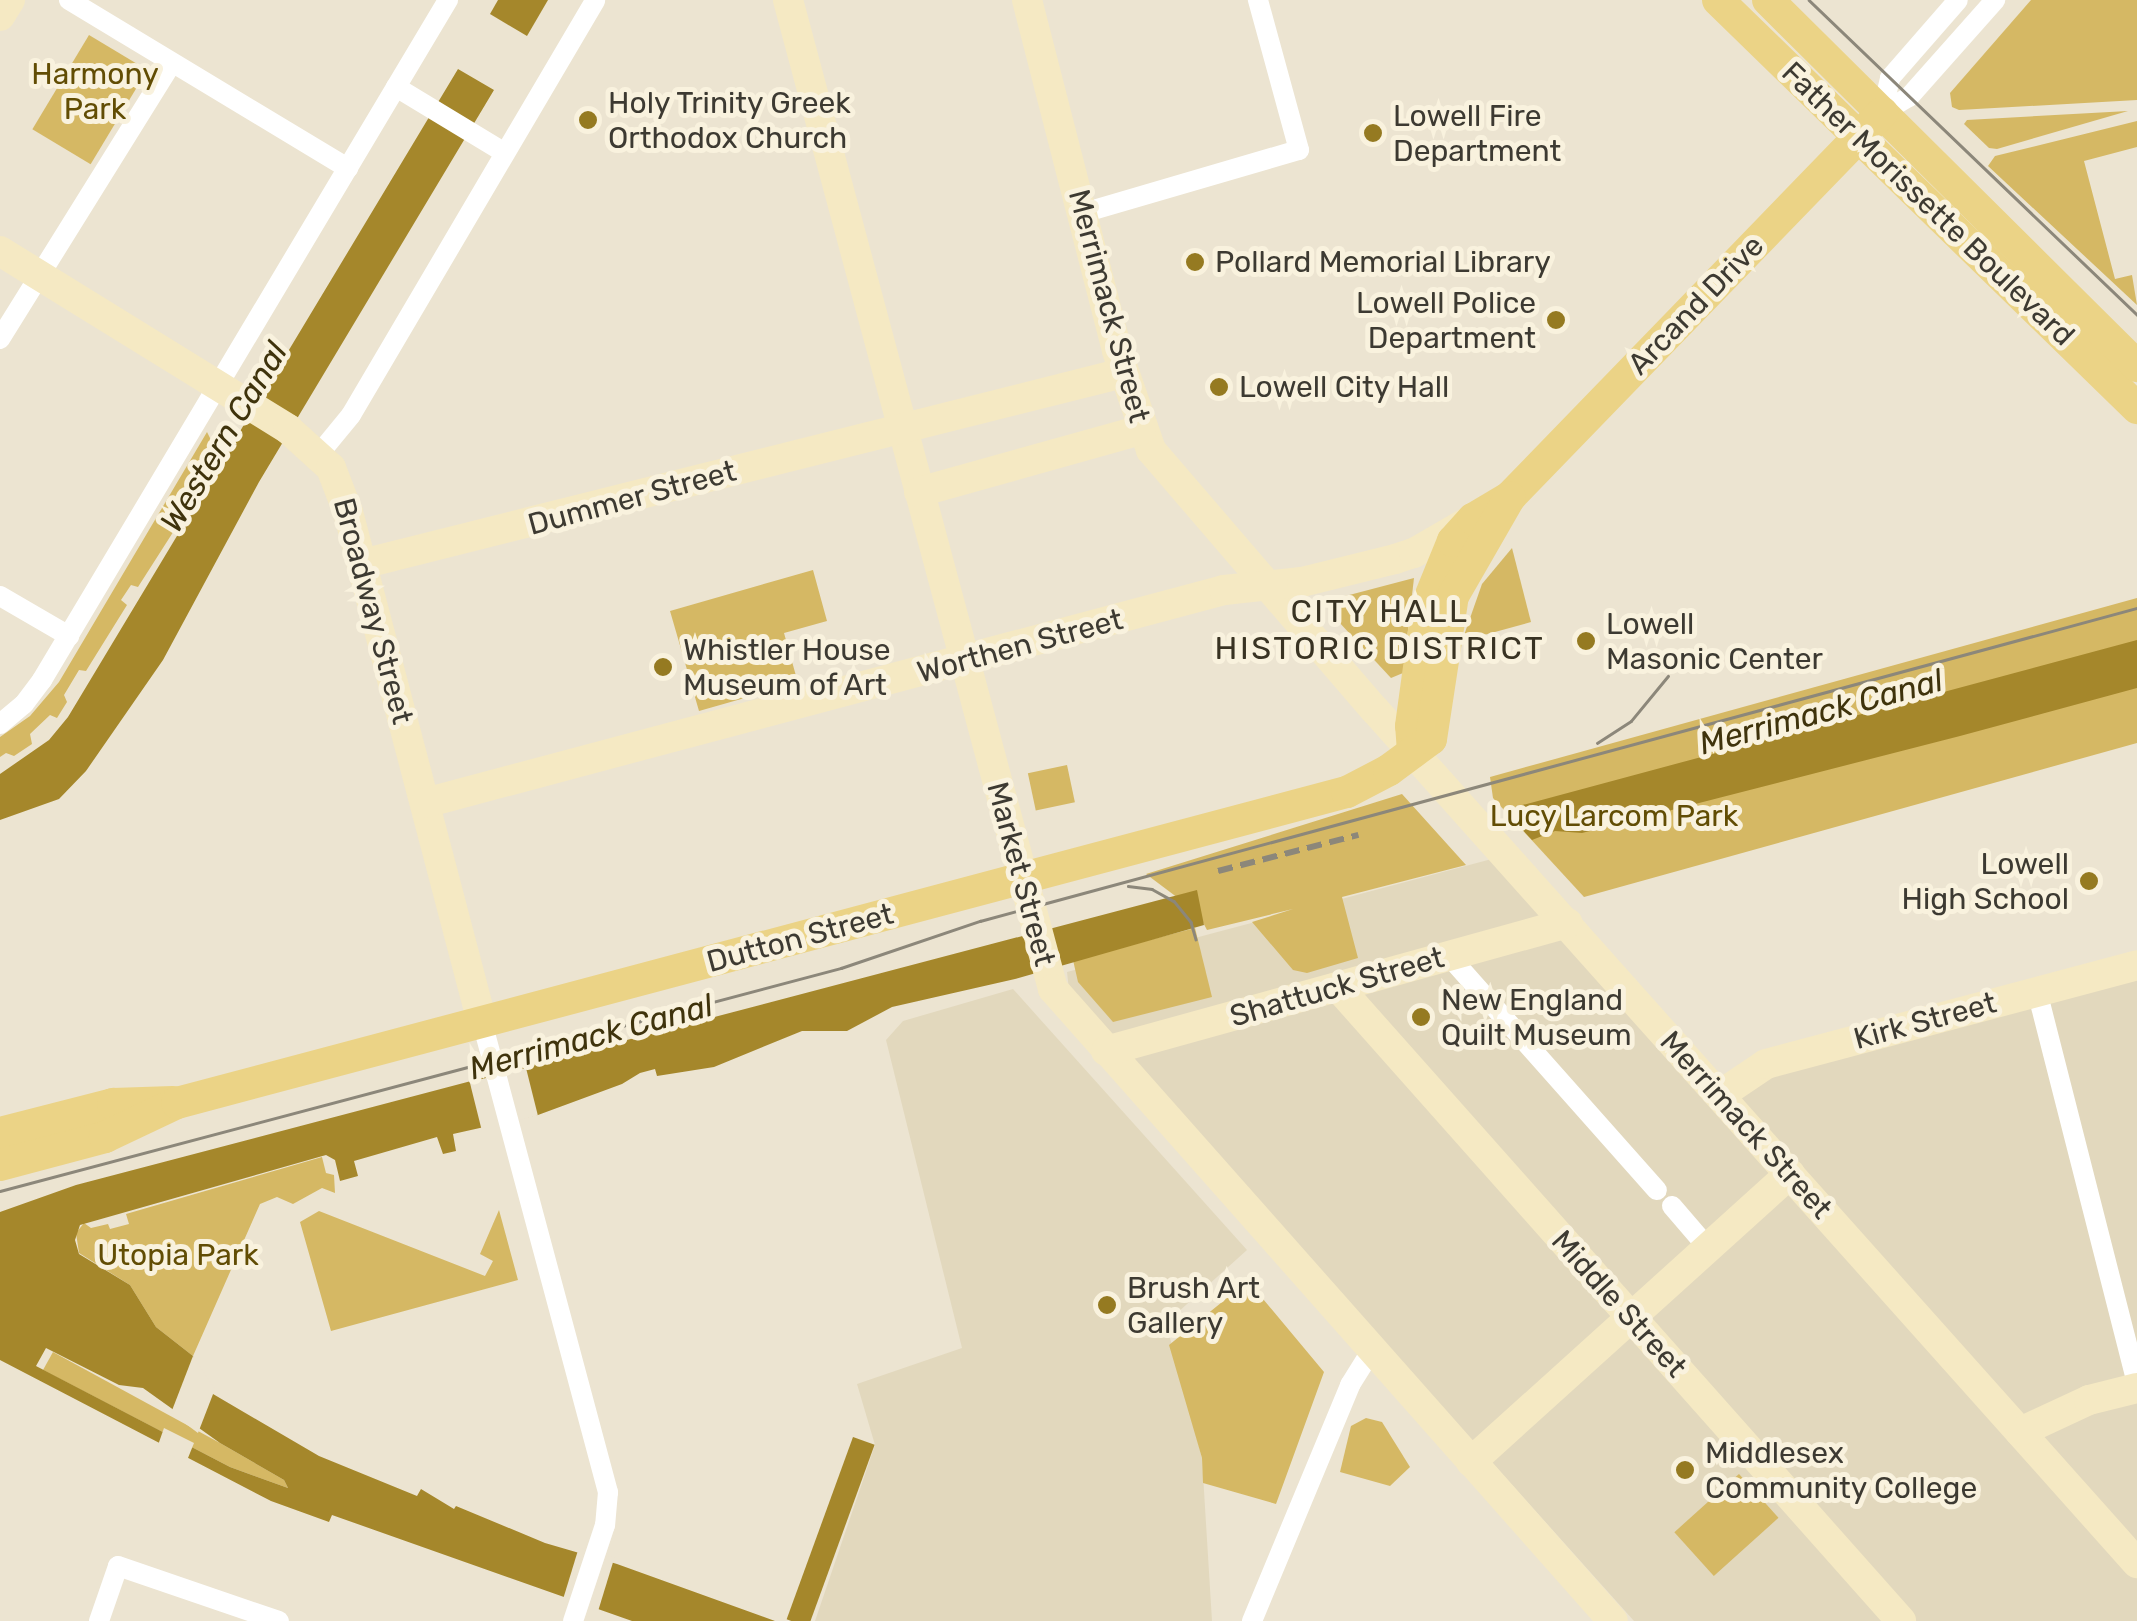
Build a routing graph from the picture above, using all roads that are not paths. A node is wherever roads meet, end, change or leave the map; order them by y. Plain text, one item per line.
1 (10, 0) edge
2 (69, 0) edge
3 (448, 0) edge
4 (595, 0) edge
5 (788, 0) edge
6 (1027, 0) edge
7 (1258, 0) edge
8 (1718, 0) edge
9 (1768, 0) edge
10 (1958, 0) edge
11 (1995, 0) edge
12 (0, 16) edge
13 (171, 64) junction
14 (396, 87) junction
15 (1882, 113) junction
16 (1859, 138) junction
17 (505, 153) junction
18 (348, 168) junction
19 (1083, 212) junction
20 (0, 251) edge
21 (39, 275) junction
22 (0, 339) edge
23 (2137, 366) edge
24 (1123, 373) junction
25 (229, 394) junction
26 (2137, 408) edge
27 (901, 428) junction
28 (1141, 430) junction
29 (312, 448) junction
30 (918, 492) junction
31 (1510, 497) junction
32 (1473, 519) junction
33 (362, 564) junction
34 (1268, 586) junction
35 (0, 596) edge
36 (68, 636) junction
37 (965, 662) junction
38 (0, 724) edge
39 (1413, 752) junction
40 (426, 803) junction
41 (1022, 878) junction
42 (1568, 923) junction
43 (1448, 956) junction
44 (2137, 965) edge
45 (1338, 987) junction
46 (2037, 992) junction
47 (482, 1022) junction
48 (1106, 1051) junction
49 (1720, 1095) junction
50 (177, 1103) junction
51 (0, 1133) edge
52 (0, 1165) edge
53 (1790, 1174) junction
54 (1658, 1190) dead end
55 (1672, 1206) dead end
56 (1709, 1249) junction
57 (1633, 1319) junction
58 (1372, 1352) junction
59 (2137, 1385) edge
60 (2020, 1432) junction
61 (1471, 1462) junction
62 (2137, 1563) edge
63 (574, 1617) edge
64 (99, 1621) edge
65 (279, 1621) edge
66 (1252, 1621) edge
67 (1613, 1621) edge
68 (1901, 1621) edge

1 - 12 main road
2 - 13 street
3 - 14 street
4 - 17 street
5 - 27 main road, Market Street
6 - 19 main road, Merrimack Street
7 - 19 street
8 - 16 main road, Father Morissette Boulevard
9 - 15 main road, Father Morissette Boulevard
10 - 15 street, Arcand Drive
11 - 15 street, Arcand Drive
13 - 18 street
13 - 21 street
14 - 17 street
14 - 18 street
15 - 16 main road, Arcand Drive
15 - 23 main road, Father Morissette Boulevard
16 - 26 main road, Father Morissette Boulevard
16 - 31 main road, Arcand Drive
17 - 29 street
18 - 25 street
19 - 24 main road, Merrimack Street
20 - 21 main road, Broadway Street
21 - 22 street
21 - 25 main road, Broadway Street
24 - 27 main road, Dummer Street
24 - 28 main road, Merrimack Street
25 - 29 main road, Broadway Street
25 - 36 street
27 - 30 main road, Market Street
27 - 33 main road, Dummer Street
28 - 30 main road
28 - 34 main road, Merrimack Street
29 - 33 main road, Broadway Street
30 - 37 main road, Market Street
31 - 32 main road, Arcand Drive
31 - 39 main road, Arcand Drive
32 - 34 main road, Arcand Drive
32 - 39 main road, Arcand Drive
33 - 40 main road, Broadway Street
34 - 37 main road, Worthen Street
34 - 39 main road, Merrimack Street
35 - 36 street
36 - 38 street
37 - 40 main road, Worthen Street
37 - 41 main road, Market Street
39 - 41 main road, Dutton Street
39 - 42 main road, Merrimack Street
40 - 47 main road, Broadway Street
41 - 47 main road, Dutton Street
41 - 48 main road, Market Street
42 - 43 main road, Shattuck Street
42 - 49 main road, Merrimack Street
43 - 45 main road, Shattuck Street
43 - 54 street
44 - 46 main road, Kirk Street
45 - 48 main road, Shattuck Street
45 - 57 main road, Middle Street
46 - 49 main road, Kirk Street
46 - 59 street
47 - 50 main road, Dutton Street
47 - 63 street
48 - 58 main road, Market Street
49 - 53 main road, Merrimack Street
50 - 51 main road, Dutton Street
50 - 52 main road, Dutton Street
53 - 56 main road
53 - 60 main road, Merrimack Street
55 - 56 street
56 - 57 main road
57 - 61 main road
57 - 68 main road, Middle Street
58 - 61 main road, Market Street
58 - 66 street
59 - 60 main road
60 - 62 main road, Merrimack Street
61 - 67 main road, Market Street
64 - 65 street

